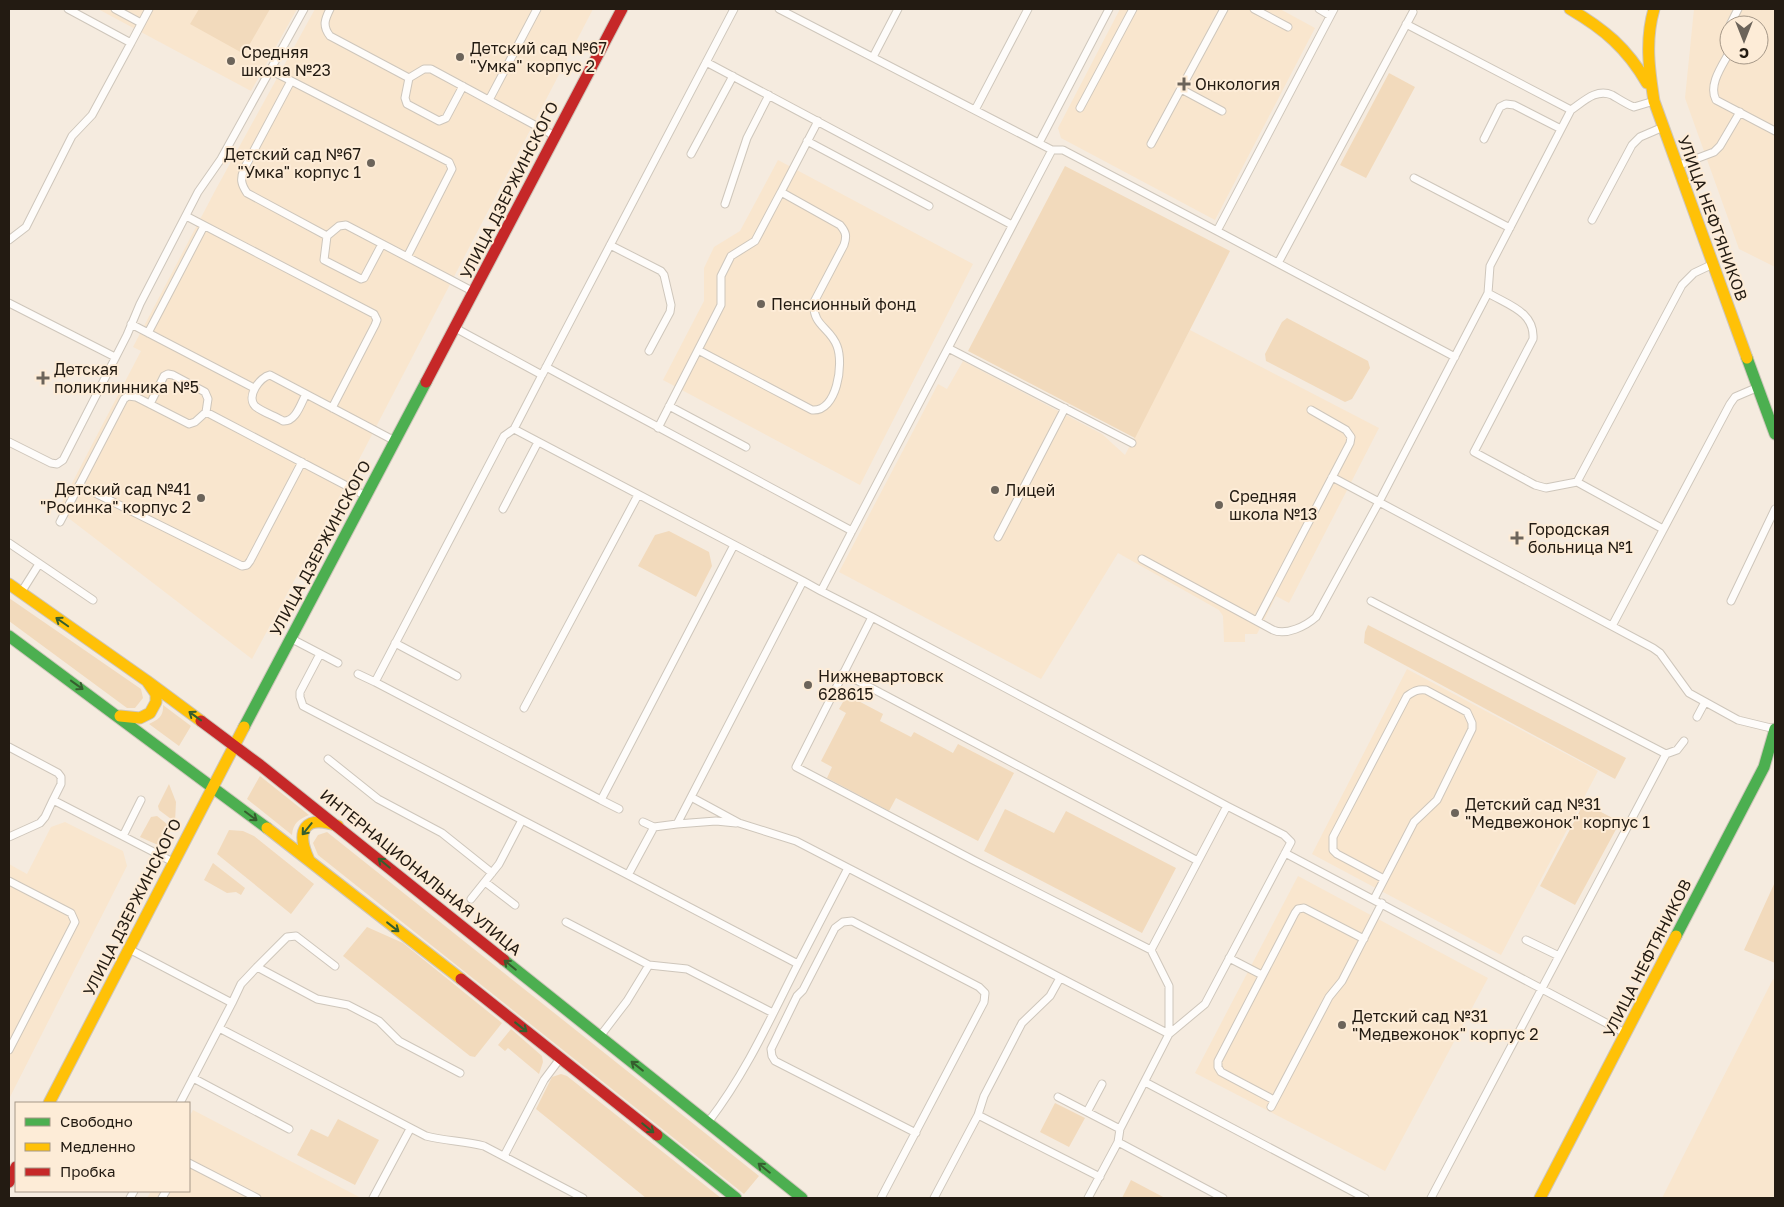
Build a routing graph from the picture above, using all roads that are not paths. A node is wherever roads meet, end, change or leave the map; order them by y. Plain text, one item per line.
1 (68, 9) edge
2 (115, 9) edge
3 (149, 9) edge
4 (304, 9) edge
5 (330, 9) edge
6 (538, 9) edge
7 (622, 9) edge
8 (734, 9) edge
9 (779, 9) edge
10 (898, 9) edge
11 (1028, 9) edge
12 (1109, 9) edge
13 (1133, 9) edge
14 (1224, 9) edge
15 (1254, 9) edge
16 (1319, 9) edge
17 (1570, 9) edge
18 (1654, 9) edge
19 (1332, 12) edge
20 (1412, 12) dead end
21 (141, 23) junction
22 (1406, 24) junction
23 (1288, 27) dead end
24 (131, 43) junction
25 (872, 57) junction
26 (706, 62) junction
27 (1723, 65) edge
28 (270, 70) junction
29 (733, 76) junction
30 (409, 78) junction
31 (291, 81) junction
32 (463, 86) junction
33 (1181, 89) junction
34 (769, 96) junction
35 (489, 100) junction
36 (1654, 101) junction
37 (1080, 108) dead end
38 (975, 110) junction
39 (1571, 110) junction
40 (1222, 111) dead end
41 (1740, 112) junction
42 (818, 121) junction
43 (1663, 127) junction
44 (1561, 129) junction
45 (1775, 131) edge
46 (555, 136) junction
47 (1484, 139) dead end
48 (807, 141) junction
49 (1039, 143) junction
50 (1151, 144) dead end
51 (1052, 150) junction
52 (691, 154) dead end
53 (1677, 166) junction
54 (1414, 178) dead end
55 (780, 192) junction
56 (725, 204) dead end
57 (929, 206) dead end
58 (186, 216) junction
59 (1592, 220) dead end
60 (1012, 225) junction
61 (204, 226) junction
62 (1510, 228) junction
63 (1216, 231) junction
64 (327, 236) junction
65 (9, 240) edge
66 (382, 244) junction
67 (610, 244) junction
68 (406, 257) junction
69 (1278, 263) junction
70 (1712, 265) junction
71 (474, 292) junction
72 (1488, 294) junction
73 (9, 303) edge
74 (132, 324) junction
75 (455, 328) junction
76 (148, 333) junction
77 (948, 348) junction
78 (698, 350) junction
79 (649, 351) dead end
80 (116, 357) junction
81 (1454, 357) junction
82 (546, 367) junction
83 (542, 375) junction
84 (254, 388) junction
85 (1758, 388) junction
86 (306, 394) junction
87 (150, 404) junction
88 (1764, 404) junction
89 (669, 406) junction
90 (332, 408) junction
91 (1065, 408) junction
92 (1311, 410) dead end
93 (206, 412) junction
94 (1775, 412) edge
95 (658, 428) junction
96 (514, 429) junction
97 (1775, 434) edge
98 (9, 442) edge
99 (395, 442) junction
100 (538, 442) junction
101 (1132, 443) dead end
102 (746, 448) dead end
103 (302, 462) junction
104 (1332, 477) junction
105 (1577, 482) junction
106 (79, 485) junction
107 (638, 495) junction
108 (366, 496) junction
109 (1379, 502) junction
110 (1775, 508) edge
111 (503, 509) dead end
112 (60, 522) dead end
113 (1663, 529) junction
114 (852, 531) junction
115 (998, 537) dead end
116 (9, 543) edge
117 (734, 545) junction
118 (1142, 559) dead end
119 (39, 564) junction
120 (803, 581) junction
121 (9, 584) edge
122 (821, 591) junction
123 (21, 593) junction
124 (93, 600) dead end
125 (1370, 601) dead end
126 (1731, 601) dead end
127 (872, 617) junction
128 (1257, 621) junction
129 (1612, 626) junction
130 (9, 636) edge
131 (291, 639) junction
132 (395, 643) junction
133 (320, 654) junction
134 (338, 663) dead end
135 (844, 673) junction
136 (358, 674) dead end
137 (457, 676) dead end
138 (146, 681) junction
139 (375, 682) junction
140 (1705, 702) junction
141 (524, 708) dead end
142 (120, 716) junction
143 (1697, 716) dead end
144 (1775, 729) edge
145 (1684, 741) dead end
146 (234, 745) junction
147 (9, 747) edge
148 (1666, 754) junction
149 (328, 759) dead end
150 (212, 787) junction
151 (691, 797) junction
152 (54, 800) junction
153 (141, 800) dead end
154 (601, 800) junction
155 (1227, 806) junction
156 (619, 809) dead end
157 (522, 820) junction
158 (643, 822) dead end
159 (739, 823) junction
160 (677, 824) junction
161 (338, 826) junction
162 (654, 828) junction
163 (9, 836) edge
164 (123, 836) junction
165 (1285, 853) junction
166 (309, 860) junction
167 (1198, 861) junction
168 (174, 862) junction
169 (848, 868) junction
170 (492, 873) junction
171 (628, 875) junction
172 (1384, 879) junction
173 (9, 881) edge
174 (485, 882) junction
175 (471, 899) dead end
176 (1374, 899) junction
177 (1382, 904) junction
178 (515, 906) dead end
179 (566, 922) dead end
180 (1364, 939) junction
181 (1526, 940) dead end
182 (129, 948) junction
183 (1151, 950) junction
184 (1559, 956) junction
185 (1229, 958) junction
186 (798, 964) junction
187 (335, 966) dead end
188 (649, 966) junction
189 (257, 968) junction
190 (1262, 975) junction
191 (1060, 978) junction
192 (1543, 988) junction
193 (232, 1003) junction
194 (773, 1013) junction
195 (219, 1028) junction
196 (1169, 1034) junction
197 (1627, 1034) junction
198 (600, 1036) junction
199 (9, 1050) edge
200 (560, 1058) junction
201 (460, 1073) dead end
202 (193, 1078) junction
203 (1145, 1082) junction
204 (1102, 1084) dead end
205 (1058, 1097) dead end
206 (50, 1102) edge
207 (181, 1102) edge
208 (1087, 1112) junction
209 (978, 1114) junction
210 (708, 1122) junction
211 (289, 1128) dead end
212 (410, 1128) junction
213 (1120, 1129) junction
214 (916, 1133) junction
215 (1118, 1142) junction
216 (504, 1156) junction
217 (190, 1164) edge
218 (15, 1170) edge
219 (1100, 1177) junction
220 (9, 1182) edge
221 (257, 1198) edge
222 (373, 1198) edge
223 (583, 1198) edge
224 (736, 1198) edge
225 (802, 1198) edge
226 (881, 1198) edge
227 (934, 1198) edge
228 (1088, 1198) edge
229 (1223, 1198) edge
230 (1365, 1198) edge
231 (1431, 1198) edge
232 (1540, 1198) edge

1 - 24 lane
2 - 21 lane
3 - 21 lane
4 - 28 lane
5 - 30 lane
6 - 35 lane
7 - 46 main road, УЛИЦА ДЗЕРЖИНСКОГО
8 - 26 lane
9 - 25 lane
10 - 25 lane
11 - 38 lane
12 - 49 lane
13 - 37 lane
14 - 33 lane
15 - 23 lane
16 - 19 lane
17 - 36 main road
18 - 36 main road, УЛИЦА НЕФТЯНИКОВ
19 - 63 lane
20 - 22 lane
21 - 24 lane
22 - 39 lane
22 - 69 lane
24 - 65 lane
25 - 38 lane
26 - 29 lane
26 - 67 lane
27 - 41 lane
28 - 31 lane
28 - 58 lane
29 - 34 lane
29 - 52 lane
30 - 32 lane
30 - 32 lane
31 - 64 lane
31 - 68 lane
32 - 35 lane
33 - 40 lane
33 - 50 lane
34 - 42 lane
34 - 56 lane
35 - 46 lane
36 - 39 lane
36 - 43 main road, УЛИЦА НЕФТЯНИКОВ
38 - 49 lane
39 - 44 lane
41 - 45 lane
41 - 53 lane
42 - 48 lane
42 - 60 lane
43 - 53 main road, УЛИЦА НЕФТЯНИКОВ
43 - 59 lane
44 - 47 lane
44 - 62 lane
46 - 71 main road, УЛИЦА ДЗЕРЖИНСКОГО
48 - 55 lane
48 - 57 lane
49 - 51 lane
51 - 60 lane
51 - 63 lane
53 - 70 main road, УЛИЦА НЕФТЯНИКОВ
54 - 62 lane
55 - 78 lane
55 - 78 lane
58 - 61 lane
58 - 74 lane
60 - 77 lane
61 - 76 lane
61 - 90 lane
62 - 72 lane
63 - 69 lane
64 - 66 lane
64 - 66 lane
66 - 68 lane
67 - 79 lane
67 - 82 lane
68 - 71 lane
69 - 81 lane
70 - 85 main road, УЛИЦА НЕФТЯНИКОВ
70 - 105 lane
71 - 75 main road, УЛИЦА ДЗЕРЖИНСКОГО
72 - 81 lane
72 - 105 lane
73 - 80 lane
74 - 76 lane
74 - 80 lane
75 - 83 lane
75 - 99 main road, УЛИЦА ДЗЕРЖИНСКОГО
76 - 84 lane
77 - 91 lane
77 - 114 lane
78 - 89 lane
80 - 98 lane
81 - 109 lane
82 - 83 lane
82 - 95 lane
83 - 96 lane
84 - 86 lane
84 - 86 lane
85 - 88 main road, УЛИЦА НЕФТЯНИКОВ
85 - 113 lane
86 - 90 lane
87 - 93 lane
87 - 93 lane
87 - 106 lane
88 - 94 main road
88 - 97 main road, УЛИЦА НЕФТЯНИКОВ
89 - 95 lane
89 - 102 lane
90 - 99 lane
91 - 101 lane
91 - 115 lane
92 - 104 lane
93 - 103 lane
95 - 114 lane
96 - 100 lane
96 - 132 lane
99 - 108 main road, УЛИЦА ДЗЕРЖИНСКОГО
100 - 107 lane
100 - 111 lane
103 - 106 lane
103 - 108 lane
104 - 109 lane
104 - 128 lane
105 - 113 lane
106 - 112 lane
107 - 117 lane
107 - 141 lane
108 - 131 main road, УЛИЦА ДЗЕРЖИНСКОГО
109 - 128 lane
109 - 129 lane
110 - 126 lane
113 - 129 lane
114 - 122 lane
116 - 119 lane
117 - 120 lane
117 - 154 lane
118 - 128 lane
119 - 123 lane
119 - 124 lane
120 - 122 lane
120 - 151 lane
121 - 123 main road, ИНТЕРНАЦИОНАЛЬНАЯ УЛИЦА
122 - 127 lane
138 -> 123 main road, ИНТЕРНАЦИОНАЛЬНАЯ УЛИЦА
125 - 148 lane
127 - 135 lane
127 - 155 lane
129 - 140 lane
130 -> 142 main road
131 - 133 lane
131 - 146 main road, УЛИЦА ДЗЕРЖИНСКОГО
132 - 137 lane
132 - 139 lane
133 - 134 lane
133 - 157 lane
135 - 167 lane
135 - 183 lane
136 - 139 lane
138 - 142 main road
146 -> 138 main road, ИНТЕРНАЦИОНАЛЬНАЯ УЛИЦА
139 - 154 lane
140 - 143 lane
140 - 144 lane
142 - 150 main road
144 - 197 main road, УЛИЦА НЕФТЯНИКОВ
145 - 148 lane
146 - 150 main road, УЛИЦА ДЗЕРЖИНСКОГО
146 - 161 main road, ИНТЕРНАЦИОНАЛЬНАЯ УЛИЦА
147 - 152 lane
148 - 184 lane
149 - 170 lane
150 -> 166 main road
150 - 168 main road, УЛИЦА ДЗЕРЖИНСКОГО
151 - 159 lane
151 - 160 lane
152 - 163 lane
152 - 164 lane
153 - 164 lane
154 - 156 lane
155 - 165 lane
155 - 167 lane
157 - 170 lane
157 - 171 lane
158 - 162 lane
159 - 160 lane
159 - 169 lane
160 - 162 lane
161 -> 166 main road
198 -> 161 main road, ИНТЕРНАЦИОНАЛЬНАЯ УЛИЦА
162 - 171 lane
164 - 168 lane
165 - 176 lane
165 - 185 lane
166 -> 200 main road
167 - 183 lane
168 - 182 main road, УЛИЦА ДЗЕРЖИНСКОГО
169 - 186 lane
169 - 191 lane
170 - 174 lane
171 - 186 lane
172 - 172 lane
172 - 176 lane
173 - 199 lane
174 - 175 lane
174 - 178 lane
176 - 177 lane
177 - 180 lane
177 - 192 lane
179 - 188 lane
180 - 190 lane
180 - 190 lane
181 - 184 lane
182 - 193 lane
182 - 206 main road, УЛИЦА ДЗЕРЖИНСКОГО
183 - 196 lane
184 - 192 lane
185 - 190 lane
185 - 196 lane
186 - 194 lane
187 - 189 lane
188 - 194 lane
188 - 198 lane
189 - 193 lane
189 - 201 lane
191 - 196 lane
191 - 209 lane
192 - 197 lane
192 - 231 lane
193 - 195 lane
194 - 210 lane
195 - 202 lane
195 - 212 lane
196 - 203 lane
197 - 232 main road, УЛИЦА НЕФТЯНИКОВ
210 -> 198 main road, ИНТЕРНАЦИОНАЛЬНАЯ УЛИЦА
200 - 216 lane
200 -> 224 main road
202 - 207 lane
202 - 211 lane
203 - 213 lane
203 - 230 lane
204 - 208 lane
205 - 208 lane
208 - 213 lane
209 - 219 lane
209 - 227 lane
225 -> 210 main road, ИНТЕРНАЦИОНАЛЬНАЯ УЛИЦА
212 - 216 lane
212 - 222 lane
213 - 215 lane
214 - 214 lane
214 - 226 lane
215 - 219 lane
215 - 229 lane
216 - 223 lane
217 - 221 lane
218 - 220 main road
219 - 228 lane

